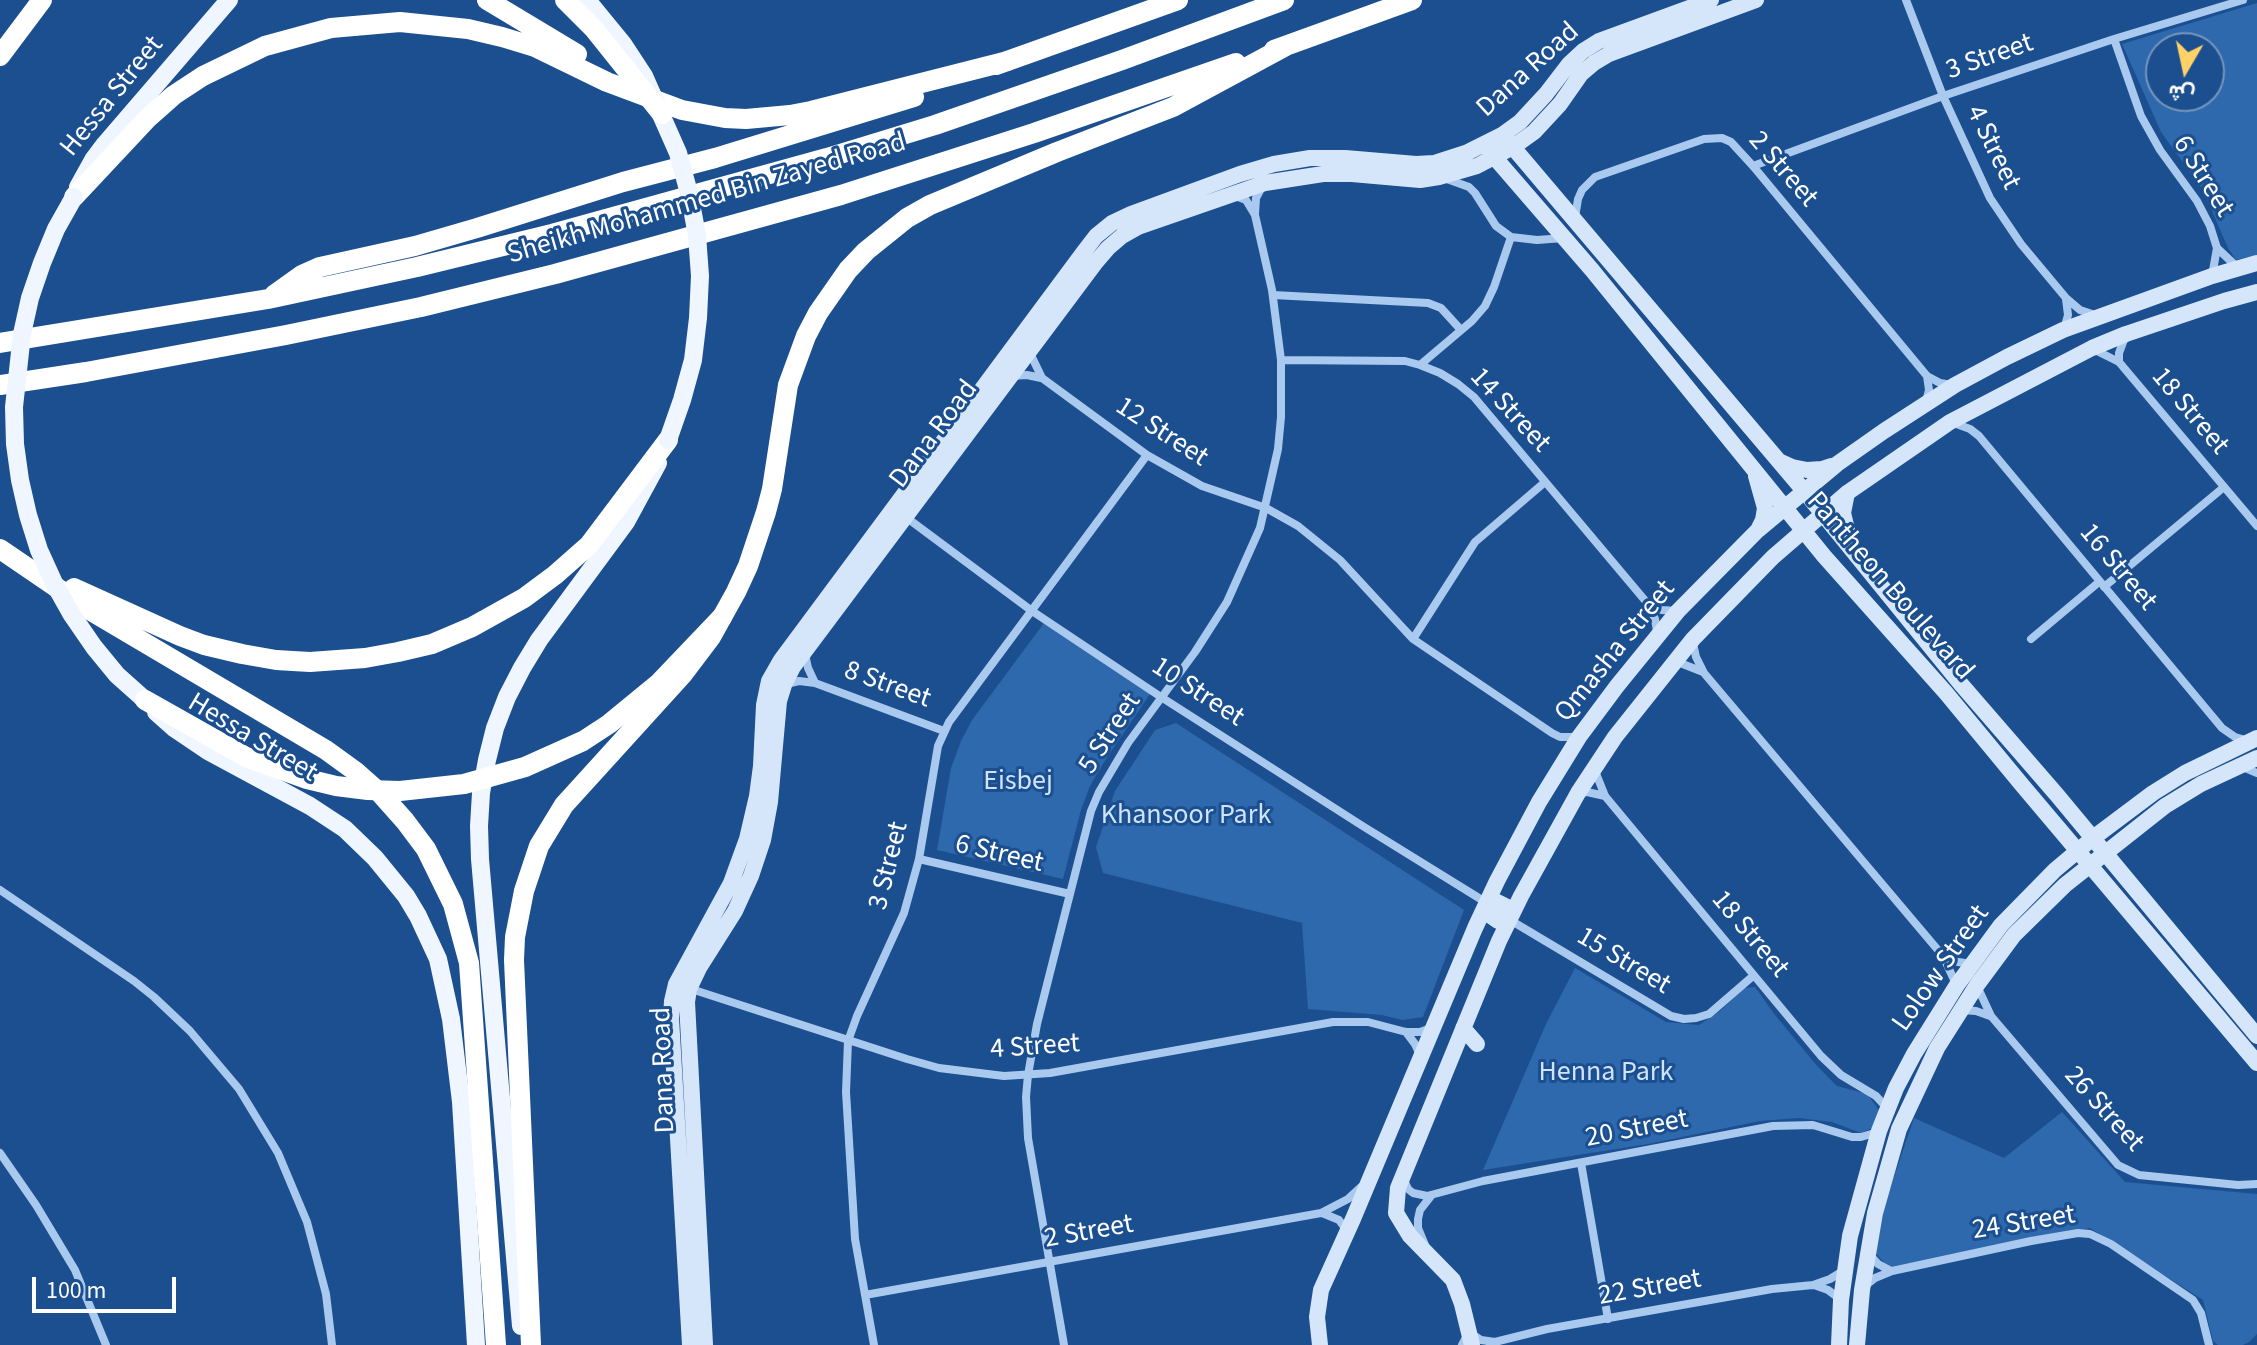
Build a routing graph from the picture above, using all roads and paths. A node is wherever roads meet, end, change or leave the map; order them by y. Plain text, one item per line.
1 (42, 0) edge
2 (53, 0) edge
3 (229, 0) edge
4 (487, 0) edge
5 (565, 0) edge
6 (587, 0) edge
7 (1178, 0) edge
8 (1284, 0) edge
9 (1412, 0) edge
10 (1711, 0) edge
11 (1756, 0) edge
12 (1906, 0) edge
13 (2243, 0) edge
14 (22, 29) junction
15 (2114, 39) junction
16 (1286, 46) junction
17 (0, 56) edge
18 (1008, 61) junction
19 (641, 95) junction
20 (1943, 96) junction
21 (662, 114) junction
22 (1534, 132) junction
23 (1507, 141) junction
24 (1484, 144) junction
25 (1495, 158) junction
26 (1753, 166) junction
27 (1534, 172) junction
28 (1439, 177) junction
29 (1265, 183) junction
30 (1230, 195) junction
31 (74, 197) junction
32 (1255, 215) junction
33 (1575, 222) junction
34 (1511, 237) junction
35 (1564, 238) junction
36 (2217, 248) junction
37 (2257, 263) edge
38 (2238, 268) junction
39 (2212, 276) junction
40 (2257, 292) edge
41 (1273, 295) junction
42 (2066, 298) junction
43 (268, 299) junction
44 (2098, 316) junction
45 (1461, 330) junction
46 (2063, 330) junction
47 (2126, 334) junction
48 (0, 343) edge
49 (2092, 348) junction
50 (1030, 351) junction
51 (1281, 360) junction
52 (2119, 362) junction
53 (1420, 365) junction
54 (1011, 376) junction
55 (1927, 376) junction
56 (1042, 378) junction
57 (0, 385) edge
58 (1955, 385) junction
59 (1925, 404) junction
60 (1975, 407) junction
61 (1950, 422) junction
62 (1979, 436) junction
63 (1730, 439) junction
64 (668, 440) junction
65 (1147, 455) junction
66 (1778, 460) junction
67 (1837, 464) junction
68 (1753, 467) junction
69 (1545, 482) junction
70 (2224, 487) junction
71 (1847, 493) junction
72 (1795, 501) junction
73 (1266, 508) junction
74 (900, 512) junction
75 (1813, 521) junction
76 (2257, 526) edge
77 (1758, 530) junction
78 (0, 549) edge
79 (1853, 552) junction
80 (1824, 556) junction
81 (1773, 557) junction
82 (26, 567) junction
83 (2102, 584) junction
84 (1881, 587) junction
85 (1648, 604) junction
86 (1032, 611) junction
87 (1678, 611) junction
88 (722, 617) junction
89 (1657, 636) junction
90 (1413, 639) junction
91 (1693, 639) junction
92 (2031, 639) dead end
93 (805, 652) junction
94 (1674, 661) junction
95 (1704, 673) junction
96 (815, 683) junction
97 (784, 685) junction
98 (1161, 697) junction
99 (145, 700) junction
100 (2222, 728) junction
101 (944, 731) junction
102 (1552, 733) junction
103 (1579, 737) junction
104 (2254, 740) edge
105 (2219, 756) junction
106 (2257, 758) edge
107 (1565, 759) junction
108 (2238, 766) junction
109 (1594, 767) junction
110 (2257, 773) edge
111 (2022, 785) junction
112 (1578, 793) junction
113 (1605, 796) junction
114 (2047, 816) junction
115 (2130, 832) junction
116 (2085, 845) junction
117 (2105, 852) junction
118 (919, 859) junction
119 (2090, 865) junction
120 (2055, 870) junction
121 (2124, 876) junction
122 (2065, 885) junction
123 (2109, 887) junction
124 (0, 890) edge
125 (1070, 894) junction
126 (1487, 903) junction
127 (1509, 919) junction
128 (1943, 956) junction
129 (1972, 965) junction
130 (1753, 976) junction
131 (1957, 985) junction
132 (1977, 985) junction
133 (683, 986) junction
134 (1961, 1010) junction
135 (1991, 1016) junction
136 (1433, 1027) junction
137 (1463, 1028) junction
138 (1406, 1032) junction
139 (2257, 1036) edge
140 (848, 1041) junction
141 (1477, 1044) dead end
142 (1420, 1058) junction
143 (2257, 1063) edge
144 (1028, 1075) junction
145 (1896, 1088) junction
146 (1868, 1090) junction
147 (1887, 1109) junction
148 (1879, 1131) junction
149 (1852, 1137) junction
150 (0, 1153) edge
151 (1872, 1160) junction
152 (1581, 1163) junction
153 (1402, 1176) junction
154 (1370, 1178) junction
155 (2257, 1184) edge
156 (1431, 1196) junction
157 (1321, 1213) junction
158 (1347, 1231) junction
159 (1868, 1253) junction
160 (1428, 1254) junction
161 (1049, 1262) junction
162 (1844, 1271) junction
163 (1892, 1271) junction
164 (1813, 1285) junction
165 (1862, 1290) junction
166 (865, 1295) junction
167 (1841, 1300) junction
168 (1608, 1319) junction
169 (1467, 1341) edge
170 (1492, 1343) edge
171 (106, 1345) edge
172 (332, 1345) edge
173 (476, 1345) edge
174 (496, 1345) edge
175 (523, 1345) edge
176 (531, 1345) edge
177 (690, 1345) edge
178 (705, 1345) edge
179 (874, 1345) edge
180 (1064, 1345) edge
181 (1320, 1345) edge
182 (1839, 1345) edge
183 (1857, 1345) edge
184 (2209, 1345) edge

1 - 14 highway
2 - 14 highway
3 - 31 main road, Hessa Street
4 - 19 highway
5 - 21 highway, bridge
6 - 21 main road, bridge
7 - 18 highway
8 - 43 highway, Sheikh Mohammed Bin Zayed Road
9 - 16 highway, Sheikh Mohammed Bin Zayed Road
10 - 23 street, Dana Road
11 - 22 street, Dana Road
12 - 20 street, 4 Street
13 - 15 street, 3 Street
14 - 17 highway
15 - 20 street, 3 Street
15 - 36 street, 6 Street
16 - 57 highway, Sheikh Mohammed Bin Zayed Road
16 - 88 highway
18 - 19 highway
18 - 43 highway
19 - 31 highway
20 - 26 street, 3 Street
20 - 42 street, 4 Street
21 - 64 main road, bridge
22 - 23 street, Dana Road
22 - 27 street
23 - 24 street, Dana Road
23 - 25 street, Dana Road
23 - 27 street, Pantheon Boulevard
24 - 25 street, Pantheon Boulevard
24 - 74 street, Dana Road
25 - 28 street, Dana Road
25 - 35 street, Pantheon Boulevard
26 - 33 street, 2 Street
26 - 55 street, 2 Street
27 - 33 street, Pantheon Boulevard
28 - 29 street, Dana Road
28 - 34 street
29 - 30 street, Dana Road
29 - 32 street
30 - 32 street
30 - 50 street, Dana Road
31 - 99 main road, Hessa Street, bridge
32 - 41 street, 5 Street
33 - 66 street, Pantheon Boulevard
34 - 35 street
34 - 45 street
35 - 63 street, Pantheon Boulevard
36 - 38 street, 6 Street
36 - 39 street, 6 Street
37 - 38 street, Qmasha Street
38 - 39 street, Qmasha Street
39 - 44 street, Qmasha Street
40 - 47 street, Qmasha Street
41 - 45 street
41 - 51 street, 5 Street
42 - 44 street, 4 Street
42 - 46 street
43 - 48 highway, Sheikh Mohammed Bin Zayed Road
44 - 46 street, Qmasha Street
45 - 53 street
46 - 58 street, Qmasha Street
47 - 49 street, Qmasha Street
47 - 52 street, 18 Street
49 - 52 street, 18 Street
49 - 60 street, Qmasha Street
50 - 54 street, Dana Road
50 - 56 street, 12 Street
51 - 53 street, 14 Street
51 - 73 street, 5 Street
52 - 70 street, 18 Street
53 - 69 street, 14 Street
54 - 56 street
54 - 74 street, Dana Road
55 - 58 street
55 - 59 street
56 - 65 street, 12 Street
58 - 59 street, Qmasha Street
59 - 67 street, Qmasha Street
60 - 61 street, Qmasha Street
60 - 62 street
61 - 62 street, 16 Street
61 - 71 street, Qmasha Street
62 - 83 street, 16 Street
63 - 68 street, Pantheon Boulevard
63 - 72 street
64 - 82 highway
64 - 175 main road
65 - 73 street, 12 Street
65 - 86 street, 3 Street
66 - 67 street
66 - 72 street, Pantheon Boulevard
67 - 72 street, Qmasha Street
68 - 72 street, Pantheon Boulevard
68 - 77 street
69 - 85 street, 14 Street
69 - 90 street
70 - 76 street, 18 Street
70 - 83 street
71 - 75 street, Qmasha Street
71 - 79 street
72 - 75 street, Pantheon Boulevard
72 - 75 street, Pantheon Boulevard
72 - 77 street, Qmasha Street
73 - 90 street, 12 Street
73 - 98 street, 5 Street
74 - 86 street, 10 Street
74 - 93 street, Dana Road
74 - 133 street, Dana Road
75 - 79 street, Pantheon Boulevard
75 - 80 street, Pantheon Boulevard
75 - 81 street, Qmasha Street
75 - 84 street
77 - 87 street, Qmasha Street
78 - 82 highway
79 - 84 street, Pantheon Boulevard
80 - 81 street
80 - 111 street, Pantheon Boulevard
81 - 91 street, Qmasha Street
82 - 174 highway
83 - 92 street
83 - 100 street, 16 Street
84 - 116 street, Pantheon Boulevard
85 - 87 street
85 - 89 street, 14 Street
86 - 98 street, 10 Street
86 - 101 street, 3 Street
87 - 89 street, Qmasha Street
88 - 99 highway, bridge
88 - 176 highway, bridge
89 - 103 street, Qmasha Street
90 - 102 street, 12 Street
91 - 94 street, Qmasha Street
91 - 95 street
93 - 96 street, 8 Street
93 - 97 street, Dana Road
94 - 95 street
94 - 109 street, Qmasha Street
95 - 128 street
96 - 97 street, 8 Street
96 - 101 street, 8 Street
97 - 133 street, Dana Road
98 - 125 street, 5 Street
98 - 126 street, 10 Street
99 - 173 main road, Hessa Street
100 - 104 street, 16 Street
100 - 105 street
101 - 118 street, 3 Street
102 - 103 street
102 - 107 street
103 - 107 street, Qmasha Street
104 - 105 street, Lolow Street
105 - 116 street, Lolow Street
106 - 108 street, Lolow Street
107 - 126 street, Qmasha Street
108 - 110 street
108 - 115 street, Lolow Street
109 - 112 street, Qmasha Street
109 - 113 street, 18 Street
111 - 114 street, Pantheon Boulevard
111 - 116 street
112 - 113 street
112 - 127 street, Qmasha Street
113 - 130 street, 18 Street
114 - 116 street, Pantheon Boulevard
114 - 120 street
115 - 117 street, Lolow Street
115 - 121 street
116 - 117 street, Pantheon Boulevard
116 - 119 street, Pantheon Boulevard
116 - 120 street, Lolow Street
117 - 119 street, Lolow Street
117 - 121 street, Pantheon Boulevard
118 - 125 street, 6 Street
118 - 140 street, 3 Street
119 - 122 street, Lolow Street
119 - 123 street, Pantheon Boulevard
120 - 129 street, Lolow Street
121 - 139 street, Pantheon Boulevard
122 - 123 street
122 - 132 street, Lolow Street
123 - 143 street, Pantheon Boulevard
124 - 172 street
125 - 144 street, 5 Street
126 - 127 street
126 - 136 street, Qmasha Street
127 - 130 street, 15 Street
127 - 137 street, Qmasha Street
128 - 129 street
128 - 131 street
129 - 131 street, Lolow Street
130 - 146 street, 18 Street
131 - 145 street, Lolow Street
132 - 134 street, Lolow Street
132 - 135 street, 26 Street
133 - 140 street, 4 Street
133 - 177 street, Dana Road
133 - 178 street, Dana Road
134 - 135 street
134 - 159 street, Lolow Street
135 - 155 street, 26 Street
136 - 138 street, 4 Street
136 - 142 street, Qmasha Street
137 - 141 street
137 - 153 street, Qmasha Street
138 - 142 street
138 - 144 street, 4 Street
140 - 144 street, 4 Street
140 - 166 street, 3 Street
142 - 154 street, Qmasha Street
144 - 161 street, 5 Street
145 - 146 street
145 - 147 street, Lolow Street
146 - 147 street, 18 Street
147 - 148 street, Lolow Street
148 - 149 street, 20 Street
148 - 151 street, Lolow Street
149 - 151 street
149 - 152 street, 20 Street
150 - 171 street
151 - 162 street, Lolow Street
152 - 156 street, 20 Street
152 - 168 street
153 - 156 street
153 - 160 street, Qmasha Street
154 - 157 street, 2 Street
154 - 158 street, Qmasha Street
156 - 160 street
157 - 158 street
157 - 161 street, 2 Street
158 - 181 street, Qmasha Street
159 - 163 street
159 - 165 street, Lolow Street
160 - 169 street, Qmasha Street
161 - 166 street, 2 Street
161 - 180 street, 5 Street
162 - 164 street, 22 Street
162 - 167 street, Lolow Street
163 - 165 street, 24 Street
163 - 184 street, 24 Street
164 - 167 street
164 - 168 street, 22 Street
165 - 183 street, Lolow Street
166 - 179 street, 3 Street
167 - 182 street, Lolow Street
168 - 170 street, 22 Street
169 - 170 street, 22 Street

